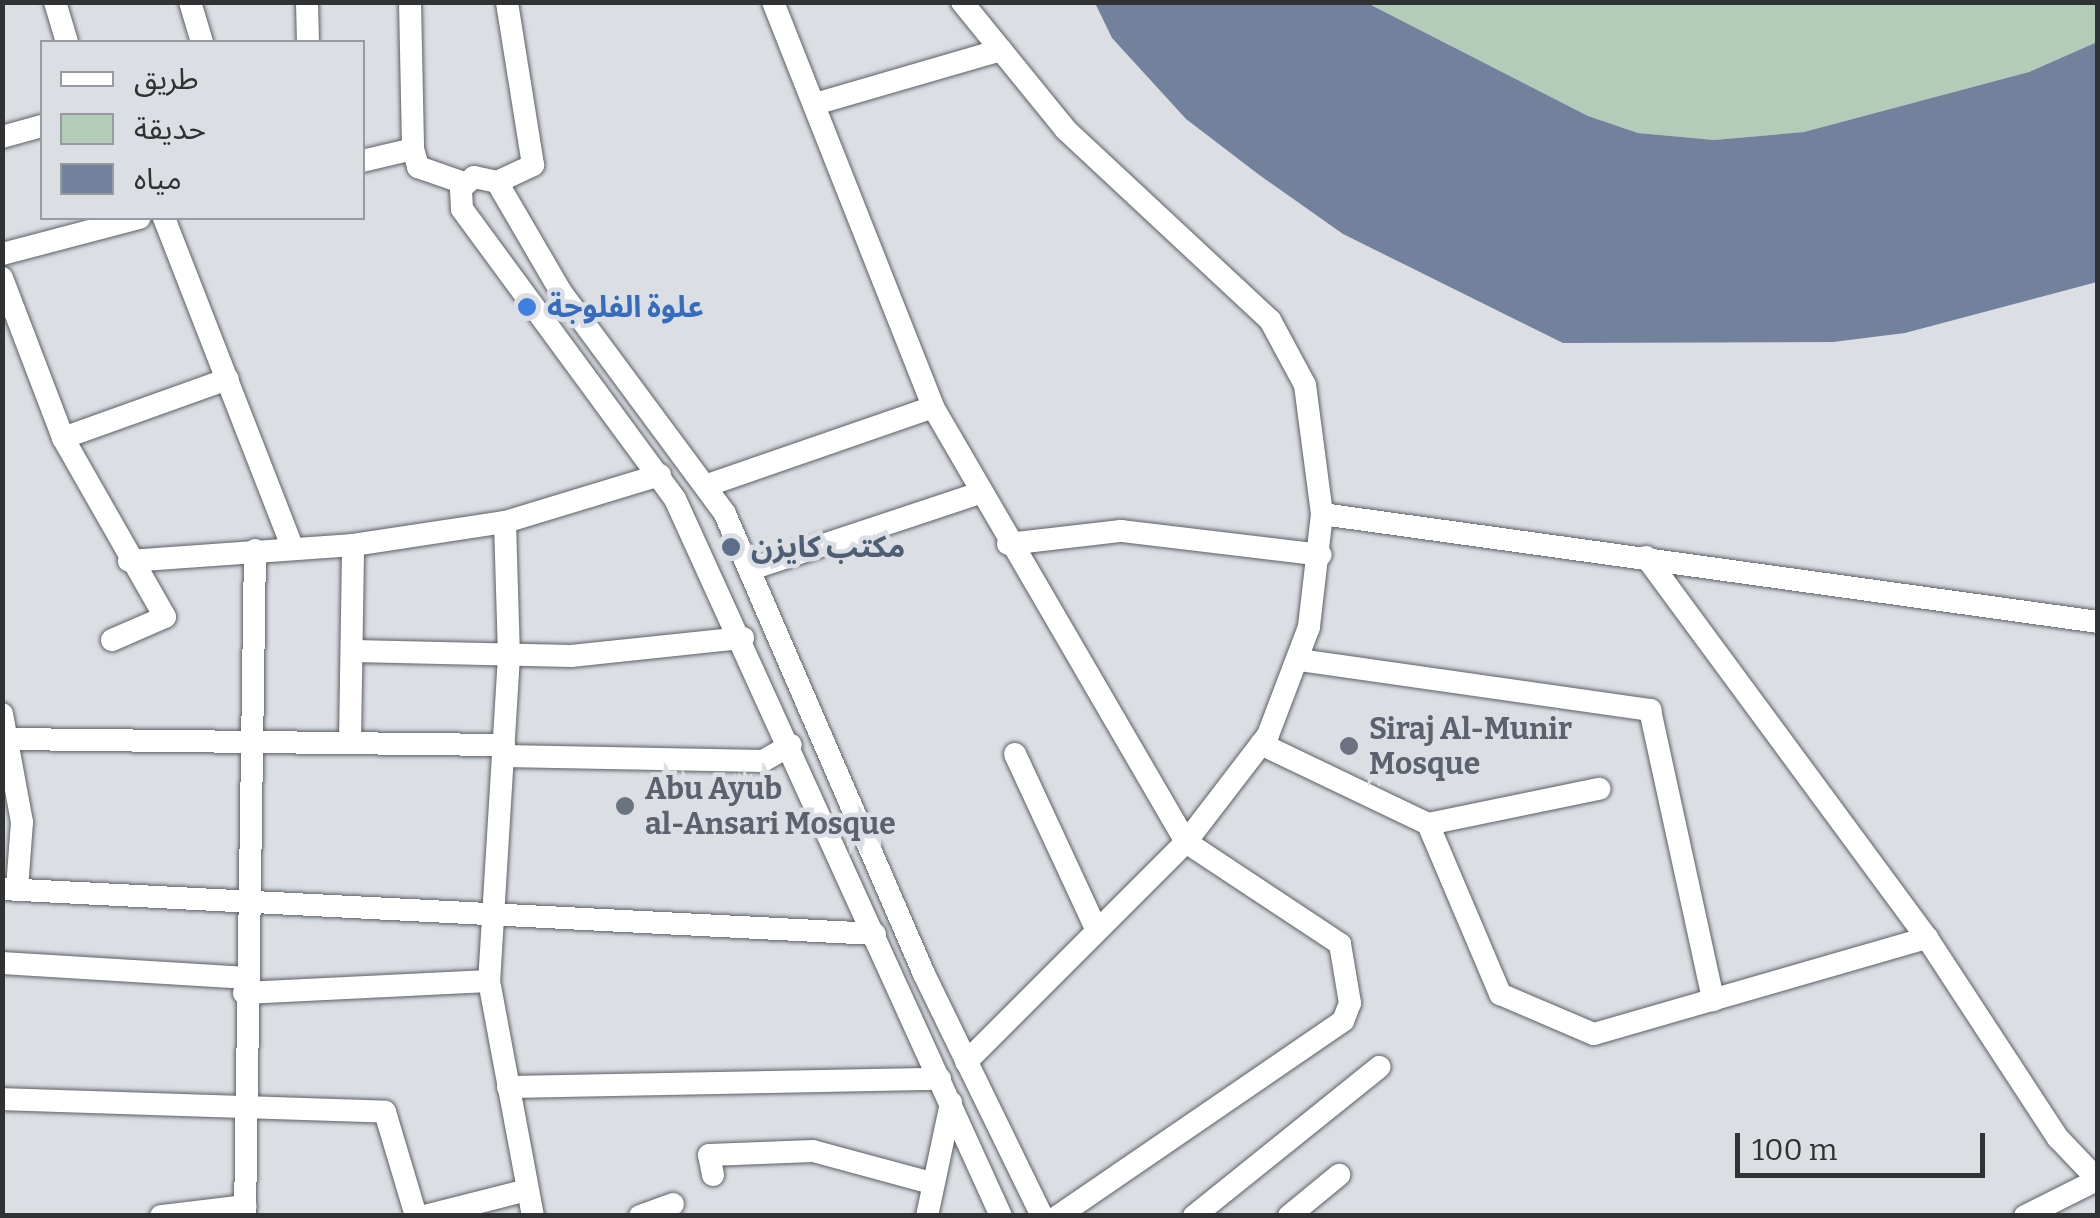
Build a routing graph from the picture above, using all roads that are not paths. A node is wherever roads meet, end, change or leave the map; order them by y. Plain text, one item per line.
1 (55, 2) edge
2 (190, 2) edge
3 (307, 2) edge
4 (410, 2) edge
5 (507, 2) edge
6 (773, 2) edge
7 (962, 2) edge
8 (66, 40) edge
9 (201, 40) edge
10 (307, 40) edge
11 (1001, 50) junction
12 (815, 104) junction
13 (40, 127) edge
14 (2, 137) edge
15 (412, 149) junction
16 (365, 160) edge
17 (498, 182) junction
18 (464, 183) junction
19 (113, 220) edge
20 (165, 220) edge
21 (2, 254) edge
22 (2, 278) edge
23 (228, 379) junction
24 (933, 407) junction
25 (62, 438) junction
26 (660, 475) junction
27 (708, 485) junction
28 (977, 494) junction
29 (1322, 514) junction
30 (505, 522) junction
31 (1008, 544) junction
32 (353, 545) junction
33 (293, 549) junction
34 (255, 550) junction
35 (1320, 555) junction
36 (1646, 557) junction
37 (129, 561) junction
38 (754, 568) junction
39 (2098, 622) edge
40 (743, 638) junction
41 (112, 640) dead end
42 (354, 650) junction
43 (509, 656) junction
44 (1299, 660) junction
45 (2, 714) edge
46 (9, 740) junction
47 (258, 740) junction
48 (350, 742) junction
49 (1261, 744) junction
50 (791, 745) junction
51 (504, 751) junction
52 (1014, 754) dead end
53 (1599, 789) dead end
54 (1428, 824) junction
55 (1186, 842) junction
56 (10, 889) edge
57 (246, 900) junction
58 (496, 919) junction
59 (1094, 926) junction
60 (874, 934) junction
61 (1927, 938) junction
62 (2, 963) edge
63 (923, 972) junction
64 (489, 980) junction
65 (896, 983) junction
66 (244, 986) junction
67 (1713, 1000) junction
68 (966, 1062) junction
69 (1379, 1067) dead end
70 (940, 1079) junction
71 (508, 1087) junction
72 (2, 1099) edge
73 (951, 1104) junction
74 (244, 1114) junction
75 (1339, 1175) dead end
76 (713, 1176) dead end
77 (2095, 1181) edge
78 (932, 1184) junction
79 (527, 1190) junction
80 (673, 1204) dead end
81 (245, 1211) edge
82 (161, 1216) edge
83 (416, 1216) edge
84 (425, 1216) edge
85 (533, 1216) edge
86 (640, 1216) edge
87 (927, 1216) edge
88 (1000, 1216) edge
89 (1042, 1216) edge
90 (1058, 1216) edge
91 (1194, 1216) edge
92 (1289, 1216) edge
93 (2025, 1216) edge

1 - 8 street
2 - 9 street
3 - 10 street
4 - 15 street
5 - 17 street
6 - 12 street
7 - 11 street
11 - 12 street
11 - 29 street
12 - 24 street
13 - 14 street
15 - 16 street
15 - 18 street
17 - 18 street
17 - 27 street
18 - 26 street
19 - 21 street
20 - 23 street
22 - 25 street
23 - 25 street
23 - 33 street
24 - 27 street
24 - 28 street
25 - 37 street
26 - 30 street
26 - 40 street
27 - 38 street
28 - 31 street
28 - 38 street
29 - 35 street
29 - 36 street
30 - 32 street
30 - 43 street
31 - 35 street
31 - 55 street
32 - 33 street
32 - 42 street
33 - 34 street
34 - 37 street
34 - 47 street
35 - 44 street
36 - 39 street
36 - 61 street
37 - 41 street
38 - 63 street
40 - 43 street
40 - 50 street
42 - 43 street
42 - 48 street
43 - 51 street
44 - 49 street
44 - 67 street
45 - 46 street
46 - 47 street
46 - 56 street
47 - 48 street
47 - 57 street
48 - 51 street
49 - 54 street
49 - 55 street
50 - 51 street
50 - 60 street
51 - 58 street
52 - 59 street
53 - 54 street
54 - 67 street
55 - 59 street
55 - 90 street
56 - 57 street
57 - 58 street
57 - 66 street
58 - 60 street
58 - 64 street
59 - 68 street
60 - 65 street
61 - 67 street
61 - 77 street
62 - 66 street
63 - 65 street
63 - 68 street
64 - 66 street
64 - 71 street
65 - 70 street
66 - 74 street
68 - 89 street
69 - 91 street
70 - 71 street
70 - 73 street
71 - 79 street
72 - 74 street
73 - 78 street
73 - 88 street
74 - 81 street
74 - 83 street
75 - 92 street
76 - 78 street
77 - 93 street
78 - 87 street
79 - 84 street
79 - 85 street
80 - 86 street
81 - 82 street

